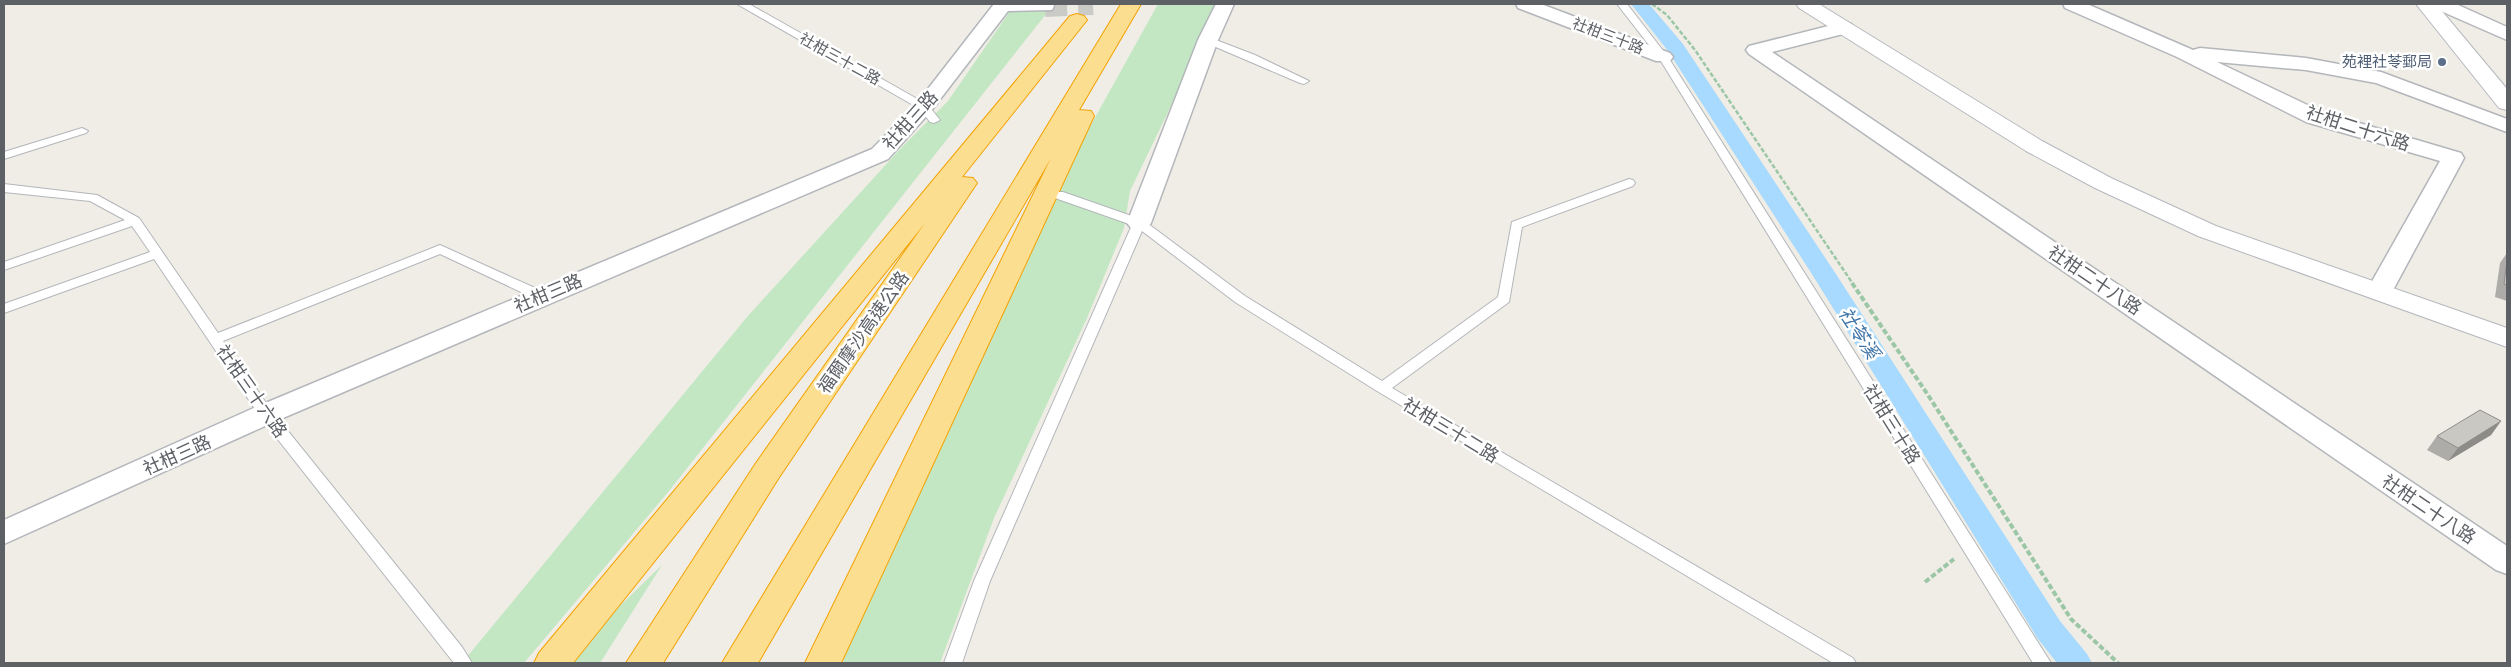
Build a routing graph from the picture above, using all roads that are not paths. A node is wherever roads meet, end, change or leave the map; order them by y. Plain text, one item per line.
1 (742, 4) edge
2 (1003, 4) edge
3 (1131, 4) edge
4 (1136, 4) edge
5 (1225, 4) edge
6 (1525, 4) edge
7 (1622, 4) edge
8 (1806, 4) edge
9 (2072, 4) edge
10 (2426, 4) edge
11 (2441, 4) edge
12 (1045, 6) dead end
13 (1082, 12) edge
14 (1844, 28) junction
15 (2507, 34) edge
16 (1208, 40) junction
17 (2184, 52) junction
18 (1664, 57) junction
19 (1304, 81) dead end
20 (2507, 103) edge
21 (929, 113) junction
22 (2507, 126) edge
23 (82, 131) dead end
24 (4, 156) edge
25 (1629, 183) dead end
26 (4, 188) edge
27 (1059, 196) dead end
28 (135, 221) junction
29 (1138, 223) junction
30 (157, 254) junction
31 (4, 266) edge
32 (2379, 292) junction
33 (541, 296) junction
34 (4, 309) edge
35 (2507, 338) edge
36 (215, 339) junction
37 (1382, 388) junction
38 (266, 414) junction
39 (4, 533) edge
40 (2507, 562) edge
41 (455, 660) edge
42 (552, 663) edge
43 (644, 663) edge
44 (740, 663) edge
45 (823, 663) edge
46 (953, 663) edge
47 (1847, 663) edge
48 (2042, 663) edge

1 - 21 lane, 社柑三十二路
2 - 12 street, 社柑三路
2 - 21 street, 社柑三路
3 - 44 highway
4 - 45 highway
5 - 16 street
6 - 18 street, 社柑三十路
7 - 18 lane, 社柑三十路
8 - 14 street
9 - 17 street, 社柑二十六路
10 - 20 street
11 - 15 street
13 - 42 highway
13 - 43 highway, 福爾摩沙高速公路
14 - 32 street
14 - 40 street, 社柑二十八路
16 - 19 lane
16 - 29 street
17 - 22 street
17 - 32 street, 社柑二十六路
18 - 48 lane, 社柑三十路
21 - 33 street, 社柑三路
23 - 24 lane
25 - 37 lane
26 - 28 lane, 社柑三十六路
27 - 29 lane, 社柑三十二路
28 - 30 lane, 社柑三十六路
28 - 31 lane
29 - 37 lane, 社柑三十二路
29 - 46 lane
30 - 34 lane
30 - 36 lane, 社柑三十六路
32 - 35 street
33 - 36 lane
33 - 38 street, 社柑三路
36 - 38 lane, 社柑三十六路
37 - 47 lane, 社柑三十二路
38 - 39 street, 社柑三路
38 - 41 lane, 社柑三十六路

